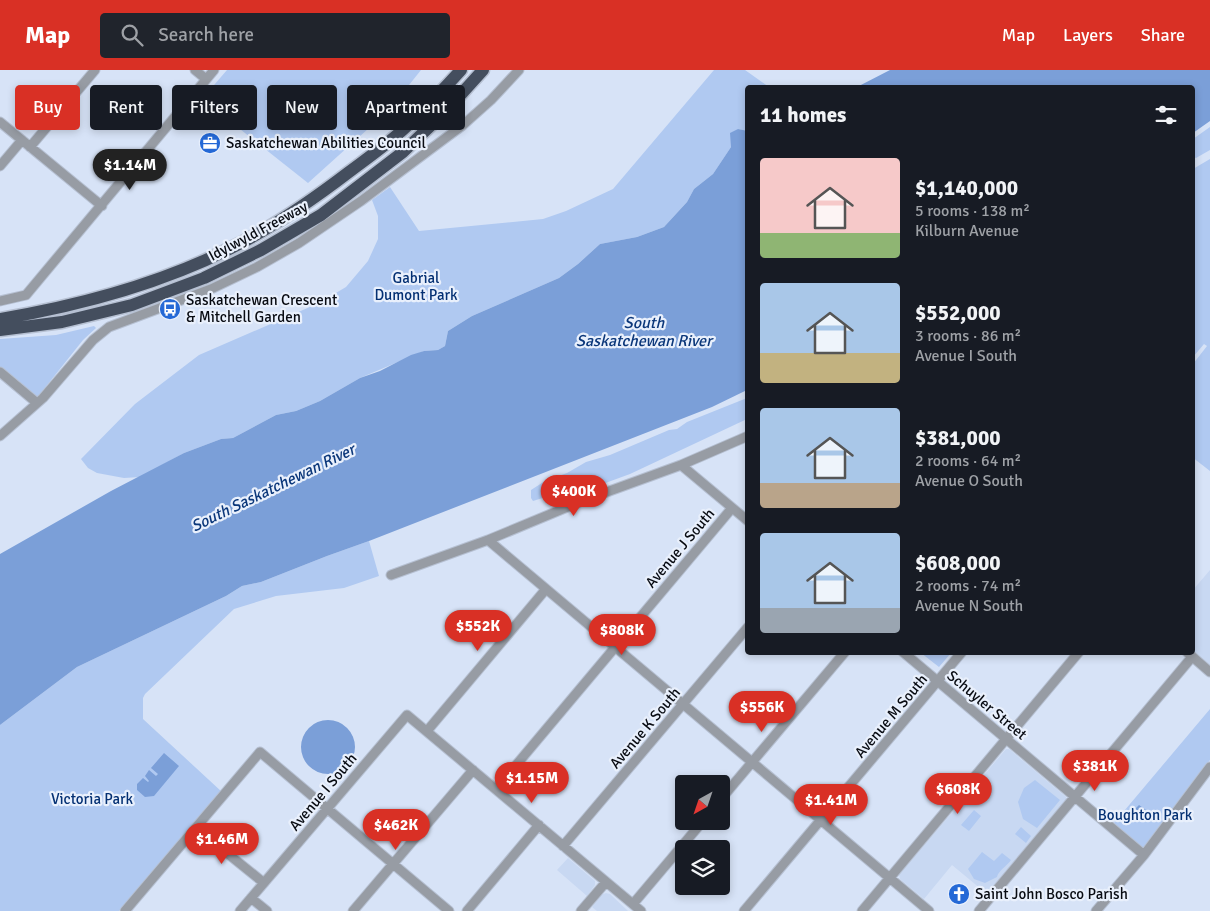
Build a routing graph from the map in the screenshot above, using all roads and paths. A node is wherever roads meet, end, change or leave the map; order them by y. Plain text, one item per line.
1 (95, 70) edge
2 (195, 70) edge
3 (214, 70) edge
4 (450, 70) edge
5 (461, 70) edge
6 (483, 70) edge
7 (519, 70) edge
8 (206, 79) junction
9 (0, 122) edge
10 (22, 140) junction
11 (30, 147) junction
12 (0, 166) edge
13 (327, 189) junction
14 (102, 206) junction
15 (0, 301) edge
16 (0, 319) edge
17 (0, 330) edge
18 (0, 372) edge
19 (37, 403) junction
20 (0, 436) edge
21 (745, 437) edge
22 (681, 465) junction
23 (732, 508) junction
24 (745, 519) edge
25 (488, 540) junction
26 (391, 575) dead end
27 (546, 589) junction
28 (745, 631) edge
29 (615, 646) junction
30 (843, 655) edge
31 (907, 655) edge
32 (960, 655) edge
33 (1076, 655) edge
34 (1190, 655) edge
35 (1210, 672) edge
36 (938, 681) junction
37 (684, 704) junction
38 (427, 731) junction
39 (1006, 738) junction
40 (752, 762) junction
41 (1210, 767) edge
42 (473, 770) junction
43 (730, 788) edge
44 (496, 789) junction
45 (1075, 797) junction
46 (327, 808) junction
47 (821, 820) junction
48 (539, 825) junction
49 (196, 828) junction
50 (695, 830) edge
51 (563, 846) junction
52 (1144, 855) junction
53 (393, 864) junction
54 (889, 878) junction
55 (606, 882) junction
56 (264, 883) junction
57 (251, 898) junction
58 (633, 904) junction
59 (125, 911) edge
60 (240, 911) edge
61 (267, 911) edge
62 (353, 911) edge
63 (449, 911) edge
64 (467, 911) edge
65 (580, 911) edge
66 (641, 911) edge
67 (744, 911) edge
68 (862, 911) edge
69 (929, 911) edge
70 (979, 911) edge
71 (1096, 911) edge

1 - 11 street
2 - 8 street
3 - 8 street
4 - 13 highway
5 - 13 highway, Idylwyld Freeway
6 - 17 highway, Idylwyld Freeway
7 - 19 street
8 - 14 street
9 - 10 street
10 - 11 street
10 - 12 street
11 - 14 street
13 - 16 highway, Idylwyld Freeway
14 - 15 street
18 - 19 street
19 - 20 street
21 - 22 street
22 - 23 street
22 - 25 street
23 - 24 street
23 - 29 street, Avenue J South
25 - 26 street
25 - 27 street
27 - 29 street
27 - 38 street
28 - 37 street, Avenue K South
29 - 37 street
29 - 44 street, Avenue J South
30 - 40 street
31 - 36 street, Schuyler Street
32 - 36 street, Avenue M South
33 - 39 street
34 - 35 street
34 - 45 street
36 - 39 street, Schuyler Street
36 - 47 street, Avenue M South
37 - 40 street
37 - 51 street, Avenue K South
38 - 42 street
38 - 46 street, Avenue I South
39 - 45 street, Schuyler Street
39 - 54 street
40 - 43 street
40 - 47 street
41 - 52 street
42 - 44 street
42 - 53 street
44 - 48 street
45 - 52 street, Schuyler Street
45 - 70 street
46 - 49 street
46 - 53 street
46 - 56 street, Avenue I South
47 - 54 street
47 - 67 street, Avenue M South
48 - 51 street
48 - 64 street
49 - 56 street
49 - 59 street
50 - 58 street
51 - 55 street
52 - 71 street
53 - 62 street
53 - 63 street
54 - 68 street
54 - 69 street
55 - 58 street
55 - 65 street
56 - 57 street, Avenue I South
57 - 60 street, Avenue I South
57 - 61 street
58 - 66 street

